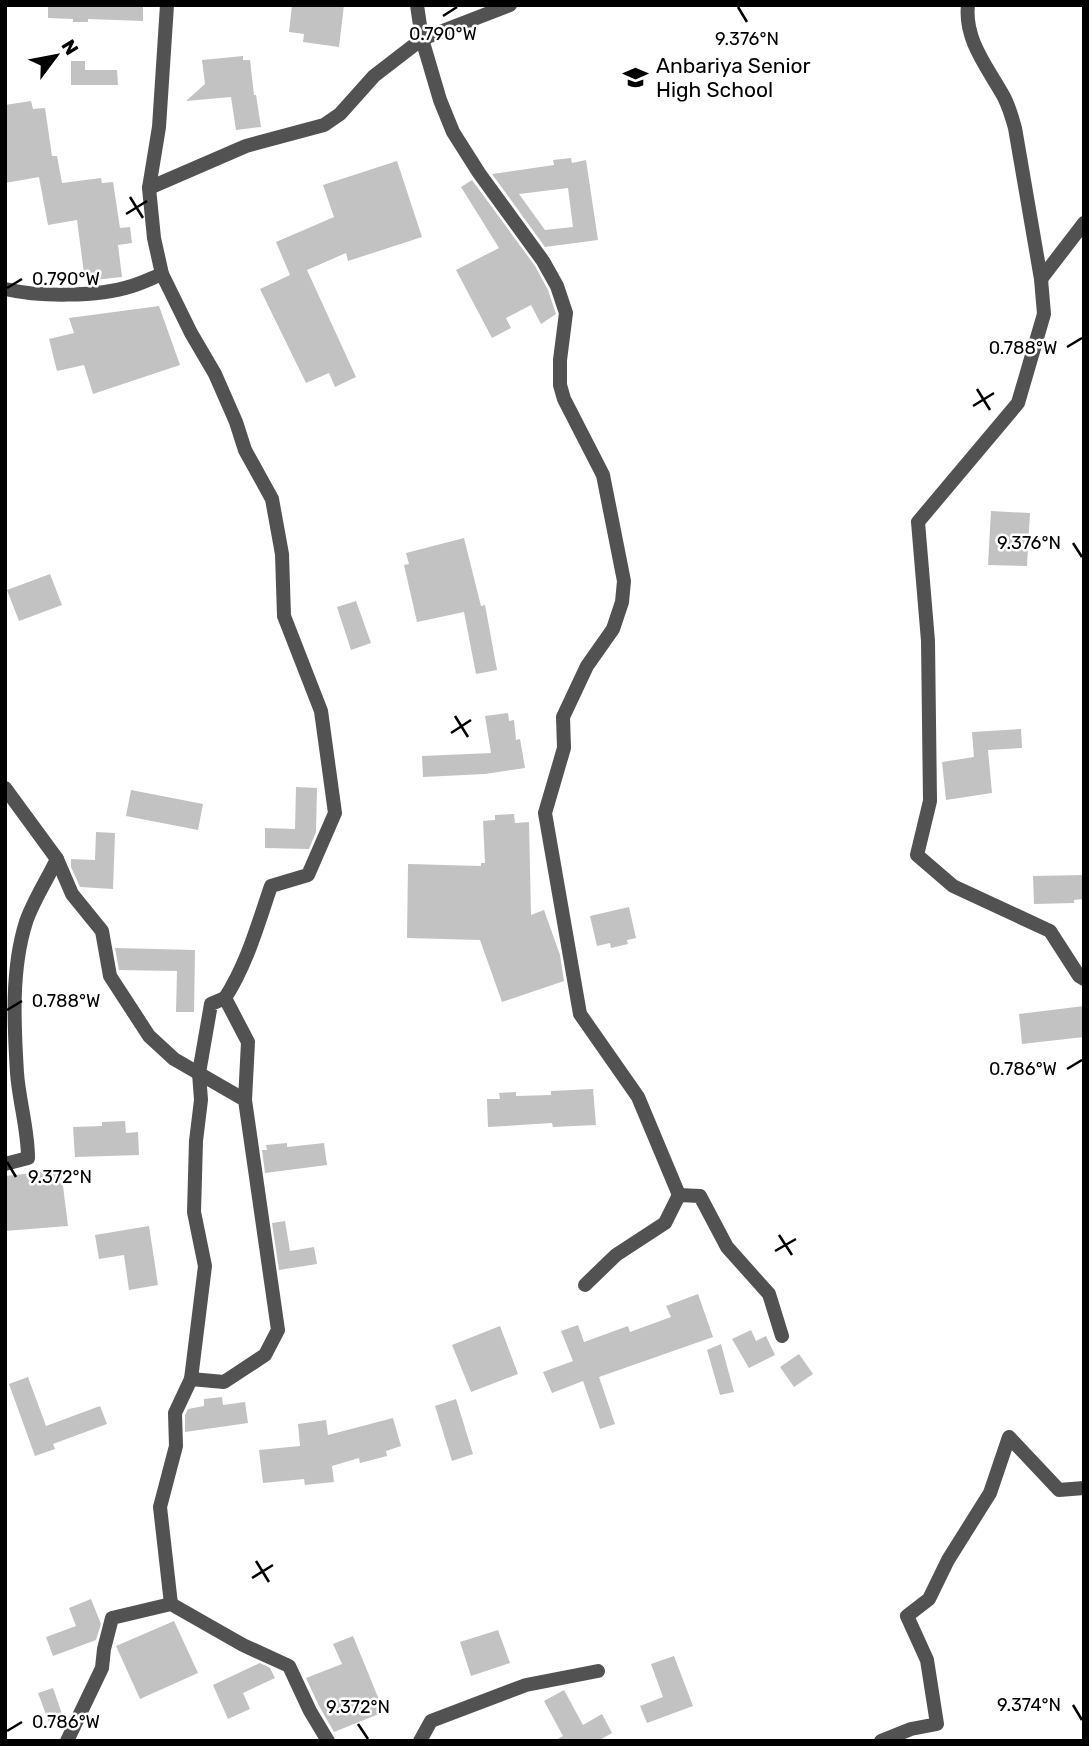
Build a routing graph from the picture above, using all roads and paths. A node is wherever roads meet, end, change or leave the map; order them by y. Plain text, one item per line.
1 (167, 5) edge
2 (417, 5) edge
3 (510, 5) edge
4 (968, 5) edge
5 (422, 39) junction
6 (149, 188) junction
7 (1084, 223) edge
8 (162, 274) junction
9 (1041, 279) junction
10 (5, 289) edge
11 (8, 795) edge
12 (57, 859) junction
13 (1084, 979) edge
14 (225, 998) junction
15 (199, 1073) junction
16 (245, 1100) junction
17 (5, 1164) edge
18 (679, 1195) junction
19 (584, 1285) dead end
20 (782, 1336) dead end
21 (191, 1379) junction
22 (1084, 1488) edge
23 (171, 1604) junction
24 (598, 1671) dead end
25 (68, 1741) edge
26 (328, 1741) edge
27 (420, 1741) edge
28 (881, 1741) edge

1 - 6 street
2 - 5 street
3 - 5 street
4 - 9 street
5 - 6 street
5 - 18 street
6 - 8 street
7 - 9 street
8 - 10 street
8 - 14 street
9 - 13 street
11 - 12 street
12 - 15 street
12 - 17 street
14 - 15 street
14 - 16 street
15 - 16 street
15 - 21 street
16 - 21 street
18 - 19 street
18 - 20 street
21 - 23 street
22 - 28 street
23 - 25 street
23 - 26 street
24 - 27 street

